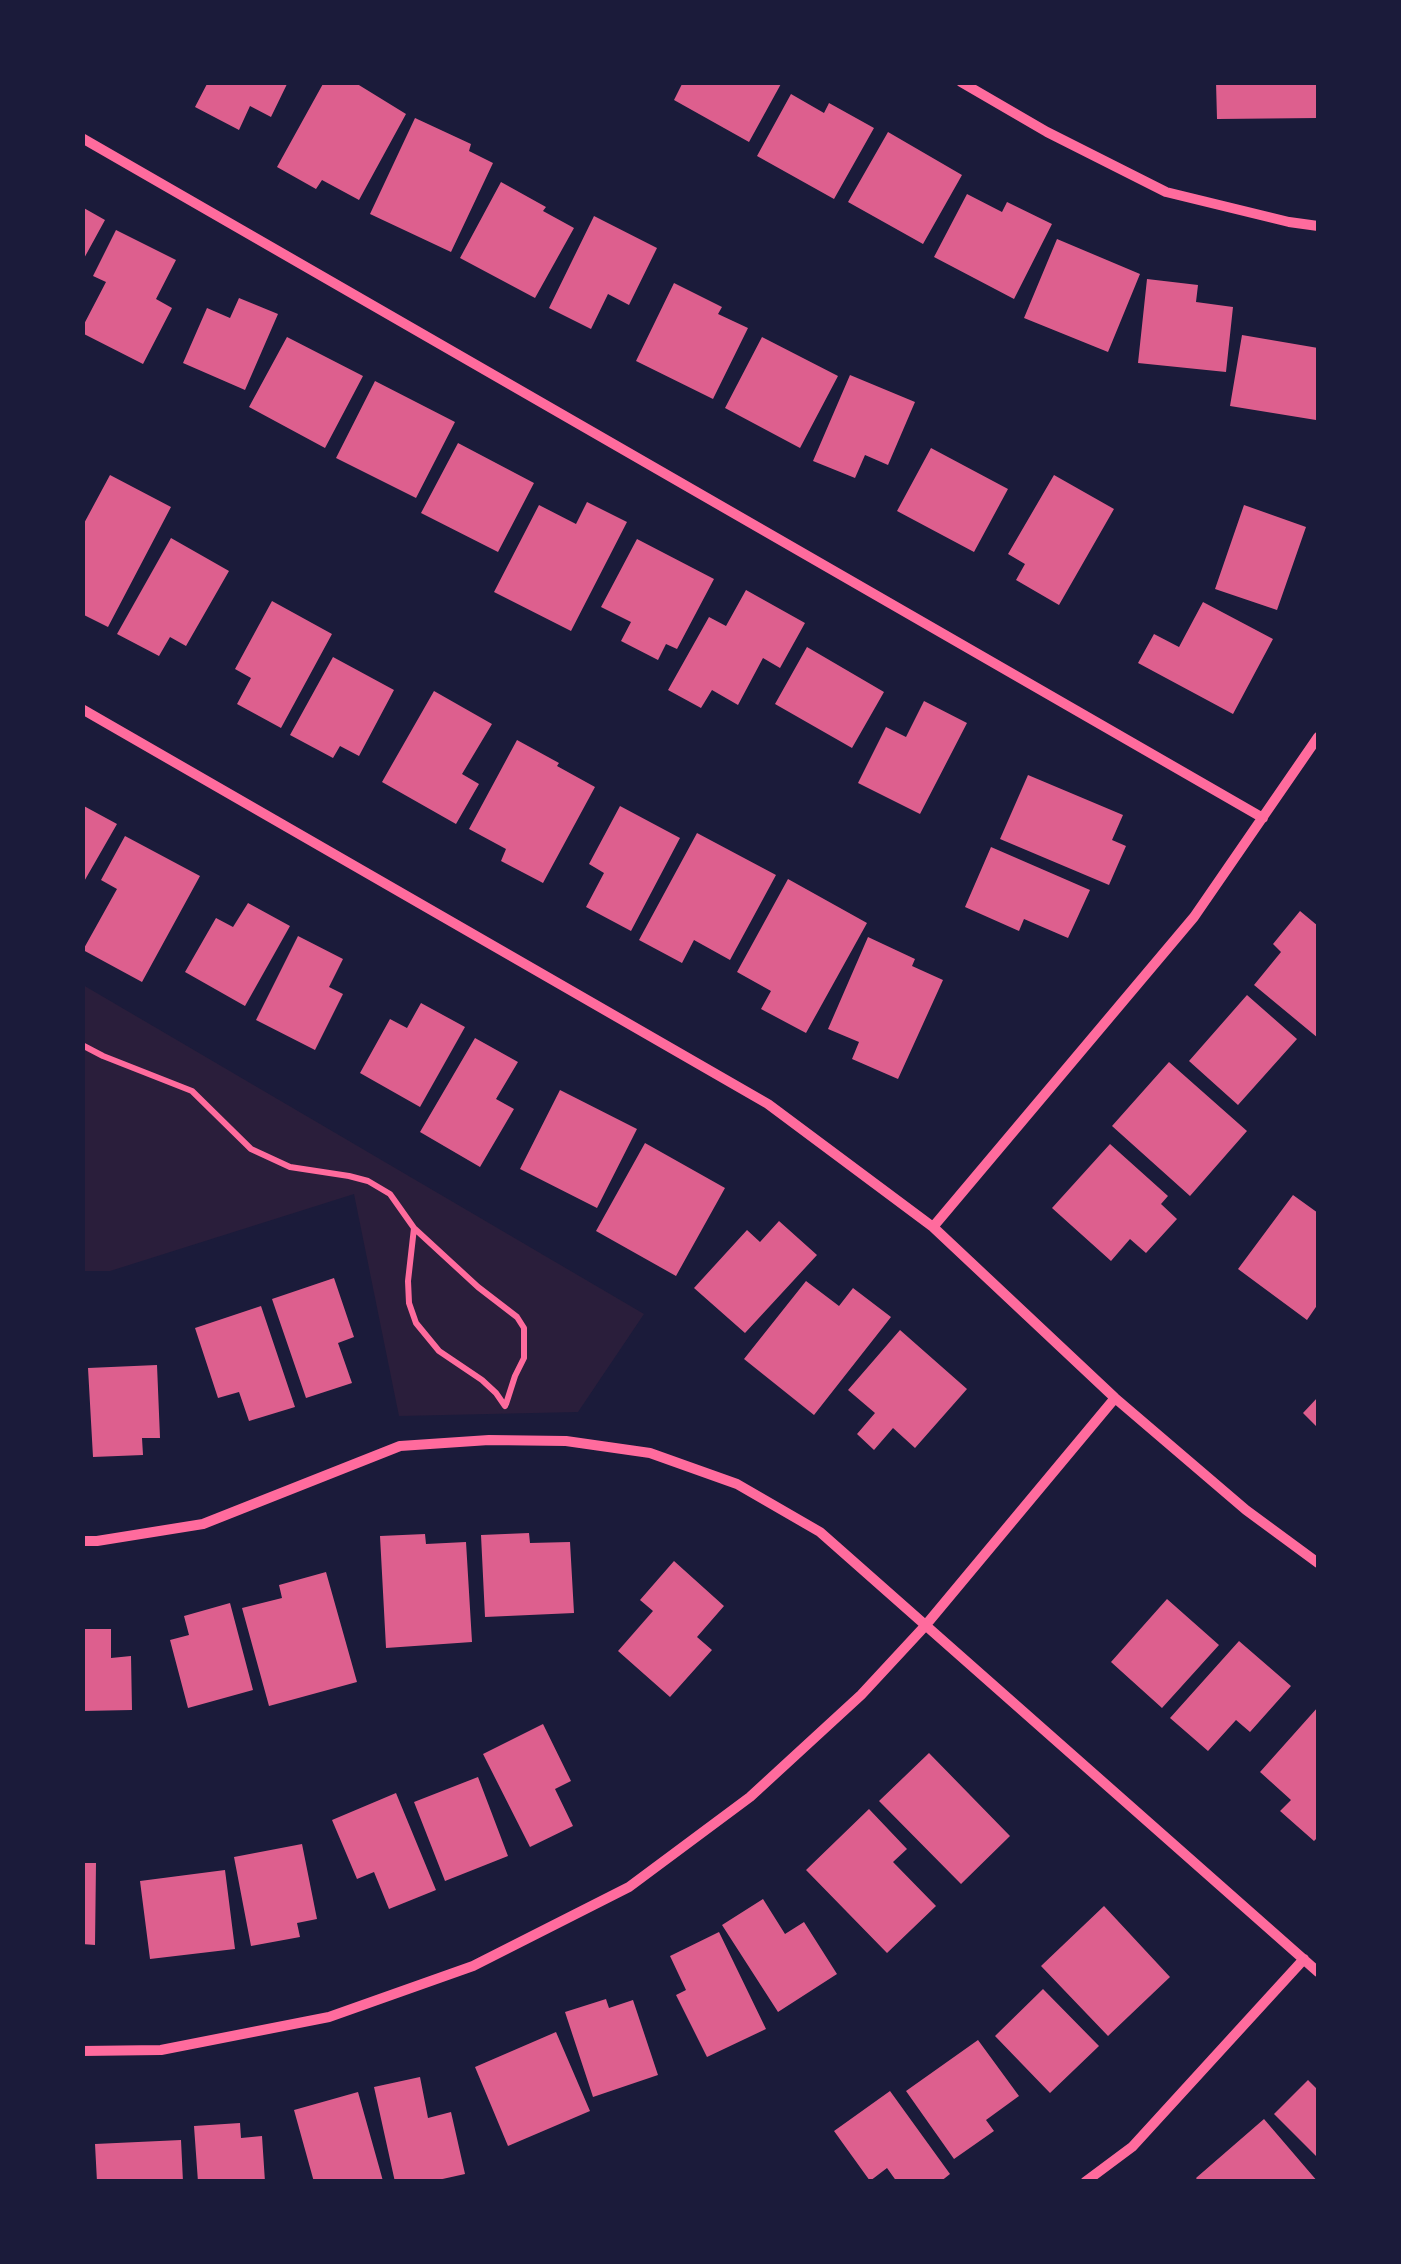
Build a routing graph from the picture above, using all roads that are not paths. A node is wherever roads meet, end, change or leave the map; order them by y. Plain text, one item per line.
1 (960, 82) edge
2 (82, 138) edge
3 (1318, 226) edge
4 (82, 709) edge
5 (1318, 736) edge
6 (1263, 818) junction
7 (933, 1227) junction
8 (1114, 1398) junction
9 (82, 1542) edge
10 (1318, 1563) edge
11 (925, 1626) junction
12 (1304, 1959) junction
13 (1318, 1972) edge
14 (82, 2051) edge
15 (1085, 2182) edge

1 - 3 street
2 - 6 street
4 - 7 street
5 - 6 street
6 - 7 street
7 - 8 street
8 - 10 street
8 - 11 street
9 - 11 street
11 - 12 street
11 - 14 street
12 - 13 street
12 - 15 street

